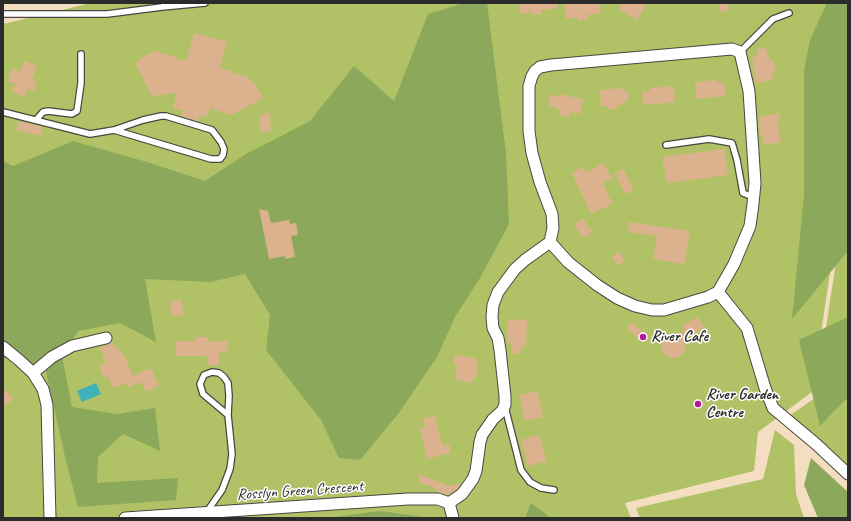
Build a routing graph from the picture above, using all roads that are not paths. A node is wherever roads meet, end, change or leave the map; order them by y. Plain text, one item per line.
1 (167, 3) edge
2 (205, 3) edge
3 (162, 7) junction
4 (789, 13) dead end
5 (3, 14) edge
6 (740, 52) junction
7 (81, 54) dead end
8 (3, 112) edge
9 (36, 120) junction
10 (114, 130) junction
11 (666, 145) dead end
12 (754, 197) junction
13 (550, 242) junction
14 (718, 292) junction
15 (106, 338) dead end
16 (3, 347) edge
17 (33, 373) junction
18 (505, 405) junction
19 (228, 415) junction
20 (848, 474) edge
21 (554, 490) dead end
22 (449, 503) junction
23 (206, 513) junction
24 (195, 516) edge
25 (50, 518) edge
26 (125, 518) edge
27 (453, 518) edge

1 - 3 lane
2 - 3 lane
3 - 5 lane
4 - 6 lane
6 - 12 street
6 - 13 street
7 - 9 lane
8 - 9 lane
9 - 10 lane
10 - 10 lane
11 - 12 lane
12 - 14 street
13 - 14 street
13 - 18 street
14 - 20 street
15 - 17 street
16 - 17 street
17 - 25 street
18 - 21 lane
18 - 22 street
19 - 19 lane
19 - 23 lane
22 - 23 street, Rosslyn Green Crescent
22 - 27 street
23 - 24 street, Rosslyn Green Crescent
24 - 26 street, Rosslyn Green Crescent

